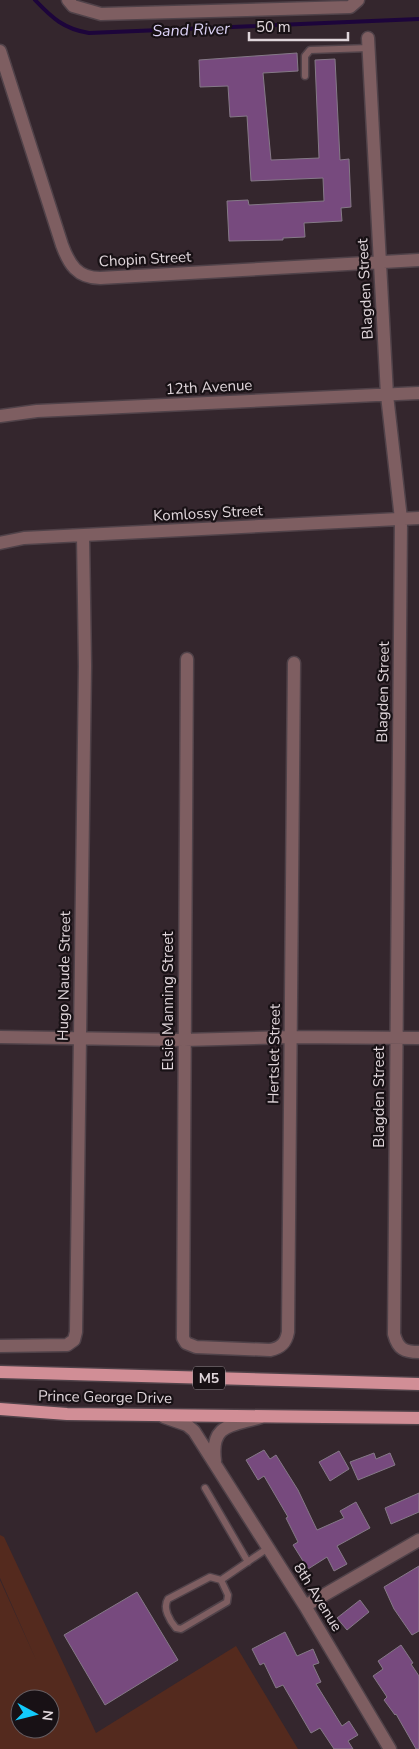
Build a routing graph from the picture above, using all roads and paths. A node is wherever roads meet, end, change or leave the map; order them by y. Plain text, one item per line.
1 (68, 0) edge
2 (358, 0) edge
3 (369, 43) joint
4 (0, 51) edge
5 (304, 76) dead end
6 (419, 260) edge
7 (380, 262) junction
8 (419, 393) edge
9 (387, 395) junction
10 (0, 416) edge
11 (419, 518) edge
12 (401, 519) junction
13 (83, 536) junction
14 (0, 543) edge
15 (186, 659) dead end
16 (294, 663) dead end
17 (0, 1037) edge
18 (290, 1037) junction
19 (79, 1038) junction
20 (419, 1038) edge
21 (396, 1039) junction
22 (184, 1040) junction
23 (186, 1343) joint
24 (0, 1346) edge
25 (419, 1352) edge
26 (0, 1372) edge
27 (419, 1384) edge
28 (0, 1409) edge
29 (156, 1415) junction
30 (265, 1416) junction
31 (419, 1418) edge
32 (215, 1463) junction
33 (204, 1488) dead end
34 (419, 1540) edge
35 (268, 1548) junction
36 (248, 1562) junction
37 (221, 1580) junction
38 (305, 1606) junction
39 (390, 1749) edge

1 - 2 street
3 - 5 lane
3 - 7 street, Blagden Street
4 - 7 street, Chopin Street
6 - 7 street, Chopin Street
7 - 9 street, Blagden Street
8 - 9 street, 12th Avenue
9 - 10 street, 12th Avenue
9 - 12 street, Blagden Street
11 - 12 street, Komlossy Street
12 - 13 street, Komlossy Street
12 - 21 street, Blagden Street
13 - 14 street, Komlossy Street
13 - 19 street, Hugo Naude Street
15 - 22 street, Elsie Manning Street
16 - 18 street, Hertslet Street
17 - 19 street
18 - 21 street
18 - 22 street
18 - 23 street, Hertslet Street
19 - 22 street
19 - 24 street, Hugo Naude Street
20 - 21 street
21 - 25 street, Blagden Street
22 - 23 street, Elsie Manning Street
26 - 27 main road, Prince George Drive / M5
28 - 29 main road, Prince George Drive
29 - 30 main road, Prince George Drive
29 - 32 street, 8th Avenue
30 - 31 main road, Prince George Drive
30 - 32 street
32 - 35 street, 8th Avenue
33 - 36 lane
34 - 38 street
35 - 36 lane
35 - 38 street, 8th Avenue
36 - 37 lane
37 - 37 lane
38 - 39 street, 8th Avenue

